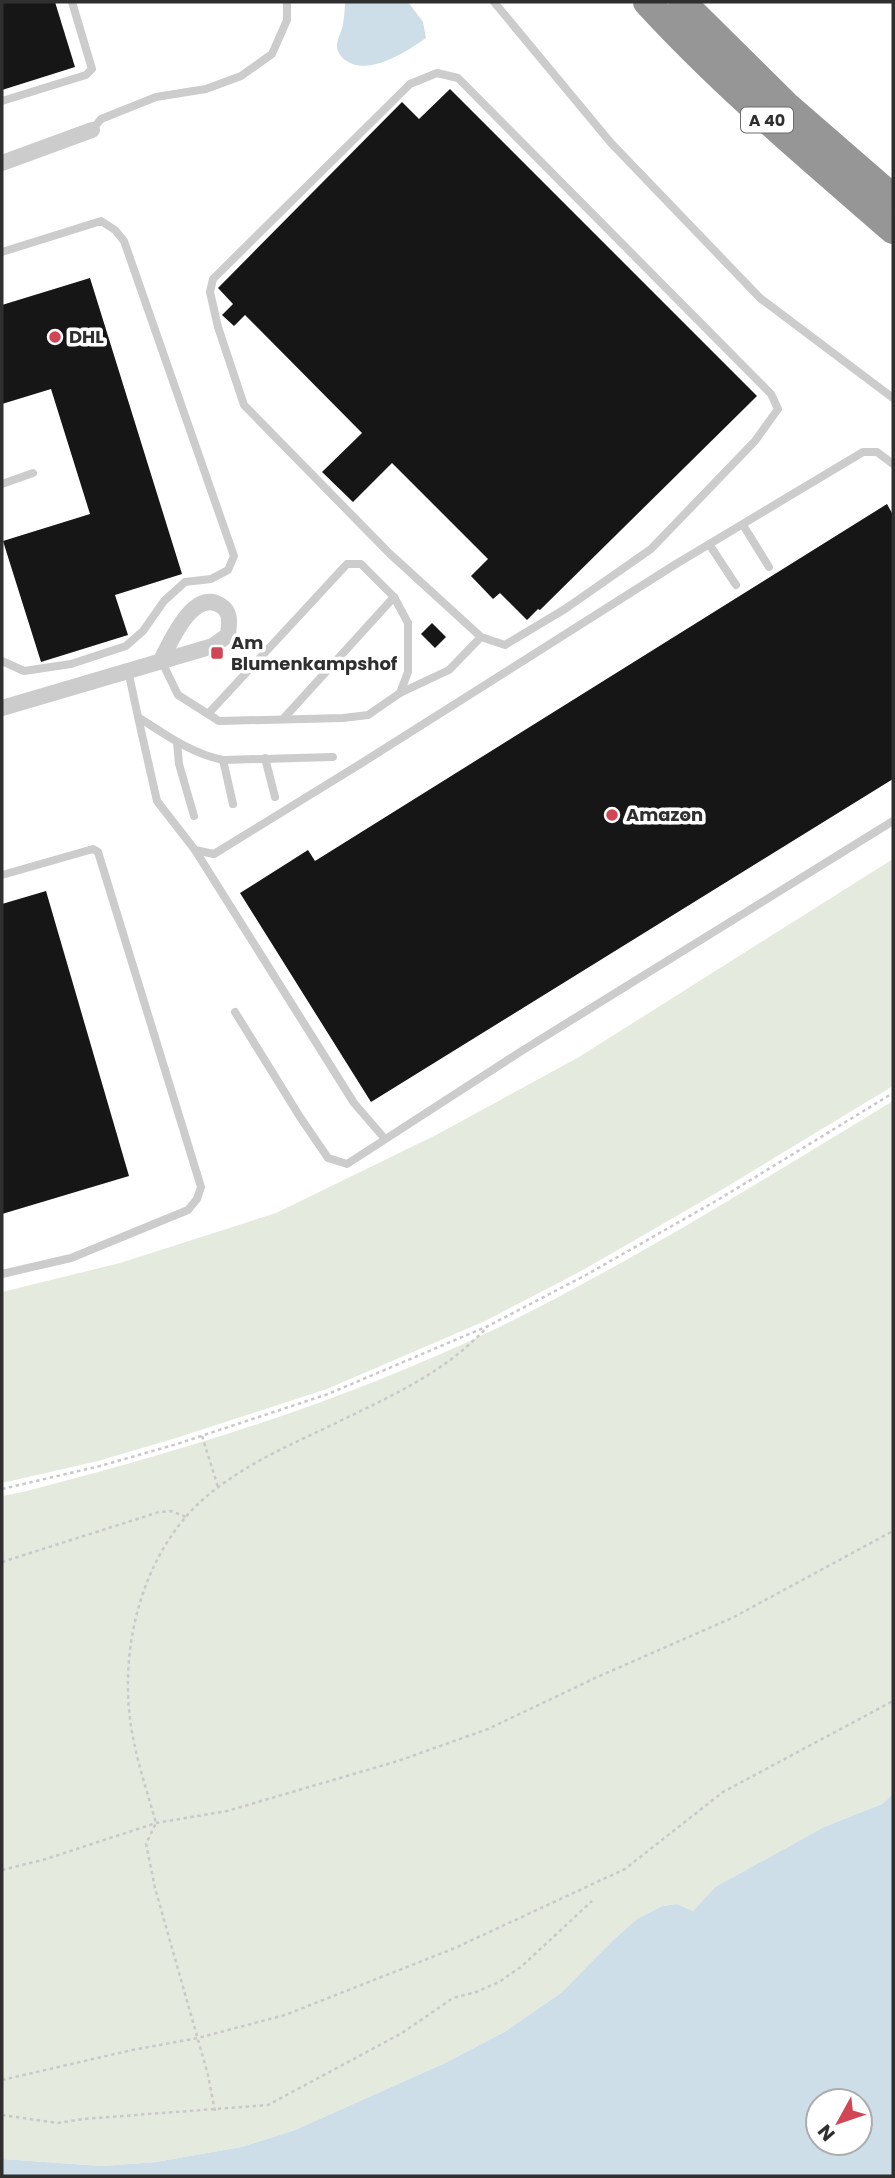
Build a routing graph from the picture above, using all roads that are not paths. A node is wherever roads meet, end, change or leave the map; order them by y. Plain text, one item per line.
1 (72, 2) edge
2 (287, 2) edge
3 (494, 2) edge
4 (647, 2) edge
5 (682, 2) edge
6 (2, 101) edge
7 (92, 130) joint
8 (2, 163) edge
9 (893, 198) edge
10 (893, 230) edge
11 (2, 252) edge
12 (892, 397) edge
13 (893, 464) edge
14 (33, 473) dead end
15 (2, 484) edge
16 (743, 525) junction
17 (709, 544) junction
18 (769, 567) dead end
19 (736, 585) dead end
20 (394, 597) junction
21 (481, 637) junction
22 (161, 660) junction
23 (2, 661) edge
24 (128, 670) junction
25 (400, 693) junction
26 (2, 708) edge
27 (208, 714) junction
28 (138, 717) junction
29 (284, 719) junction
30 (177, 742) junction
31 (333, 757) dead end
32 (265, 758) junction
33 (223, 760) junction
34 (275, 797) dead end
35 (233, 804) dead end
36 (194, 816) dead end
37 (893, 821) edge
38 (195, 850) junction
39 (2, 875) edge
40 (235, 1012) dead end
41 (385, 1139) junction
42 (2, 1274) edge

1 - 6 lane
2 - 7 lane
3 - 12 lane
4 - 10 highway, A 40
5 - 9 highway, A 40
7 - 8 street
11 - 23 lane
13 - 16 lane
14 - 15 lane
16 - 17 lane
16 - 18 lane
17 - 19 lane
17 - 38 lane
20 - 25 lane
20 - 27 lane
20 - 29 lane
21 - 21 lane
21 - 25 lane
22 - 22 street
22 - 24 street
22 - 27 lane
24 - 26 street
24 - 28 lane
25 - 29 lane
27 - 29 lane
28 - 30 lane
28 - 38 lane
30 - 33 lane
30 - 36 lane
31 - 32 lane
32 - 33 lane
32 - 34 lane
33 - 35 lane
37 - 41 lane
38 - 41 lane
39 - 42 lane
40 - 41 lane

